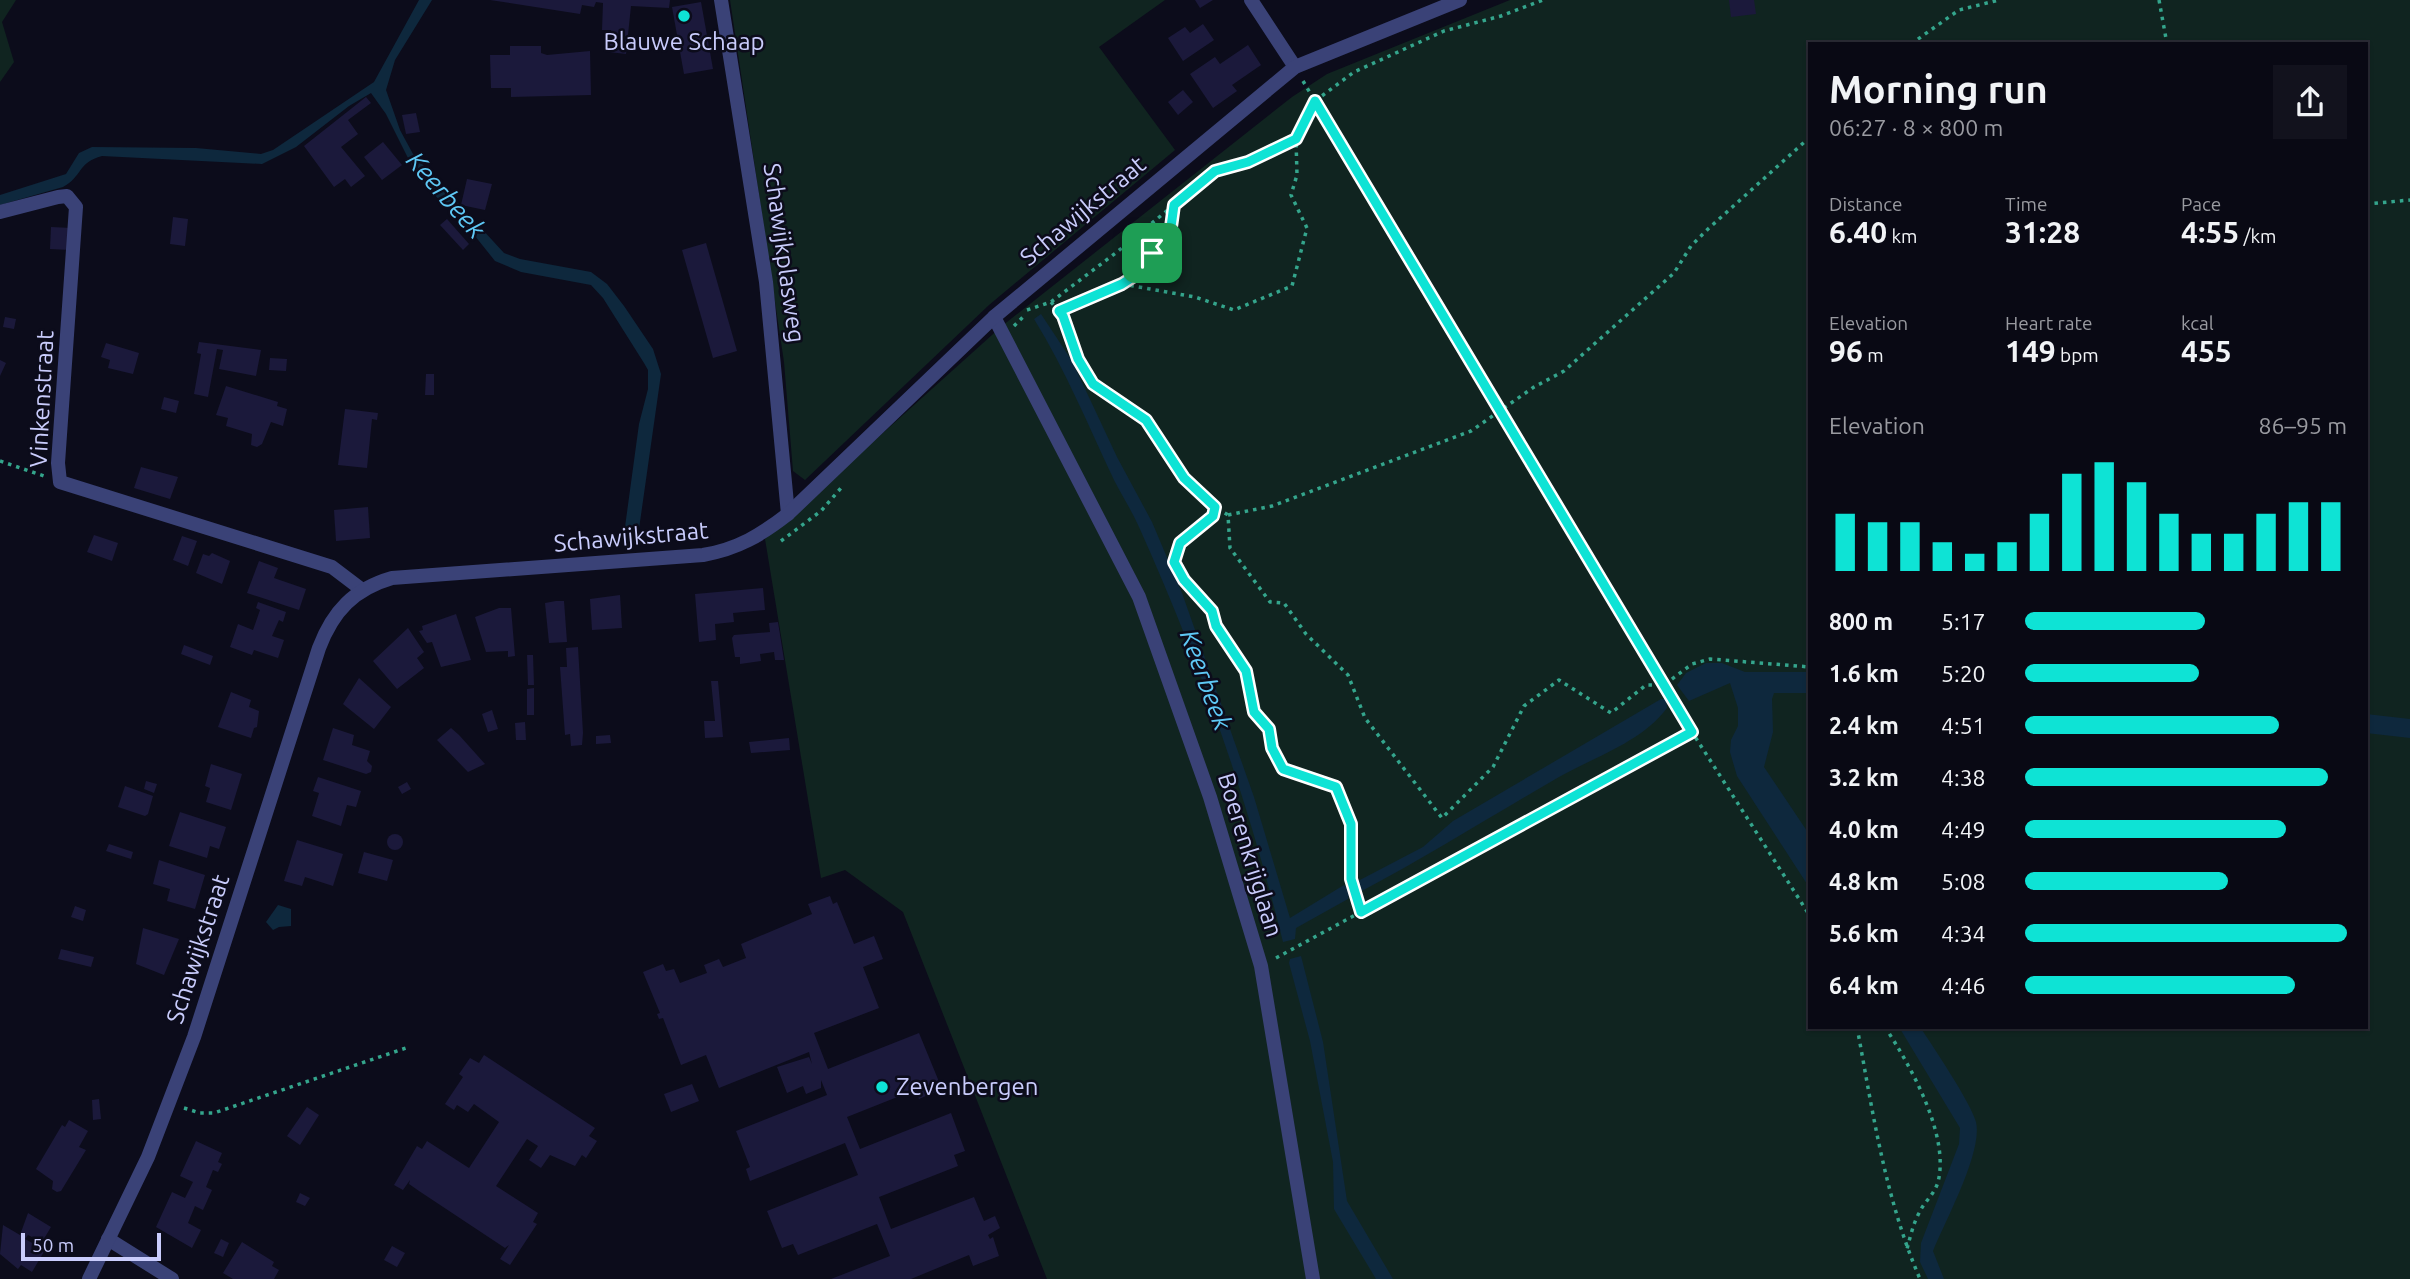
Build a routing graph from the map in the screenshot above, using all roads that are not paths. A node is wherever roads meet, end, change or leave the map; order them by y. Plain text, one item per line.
1 (721, 0) edge
2 (1251, 0) edge
3 (1460, 0) edge
4 (1295, 68) junction
5 (0, 212) edge
6 (994, 317) junction
7 (788, 514) junction
8 (361, 589) junction
9 (108, 1239) junction
10 (89, 1279) edge
11 (172, 1279) edge
12 (1313, 1279) edge

1 - 7 street, Schawijkplasweg
2 - 4 street
3 - 4 street, Schawijkstraat
4 - 6 street, Schawijkstraat
5 - 8 street, Vinkenstraat
6 - 7 street, Schawijkstraat
6 - 12 street, Boerenkrijglaan
7 - 8 street, Schawijkstraat
8 - 9 street, Schawijkstraat
9 - 10 street, Schawijkstraat
9 - 11 street

